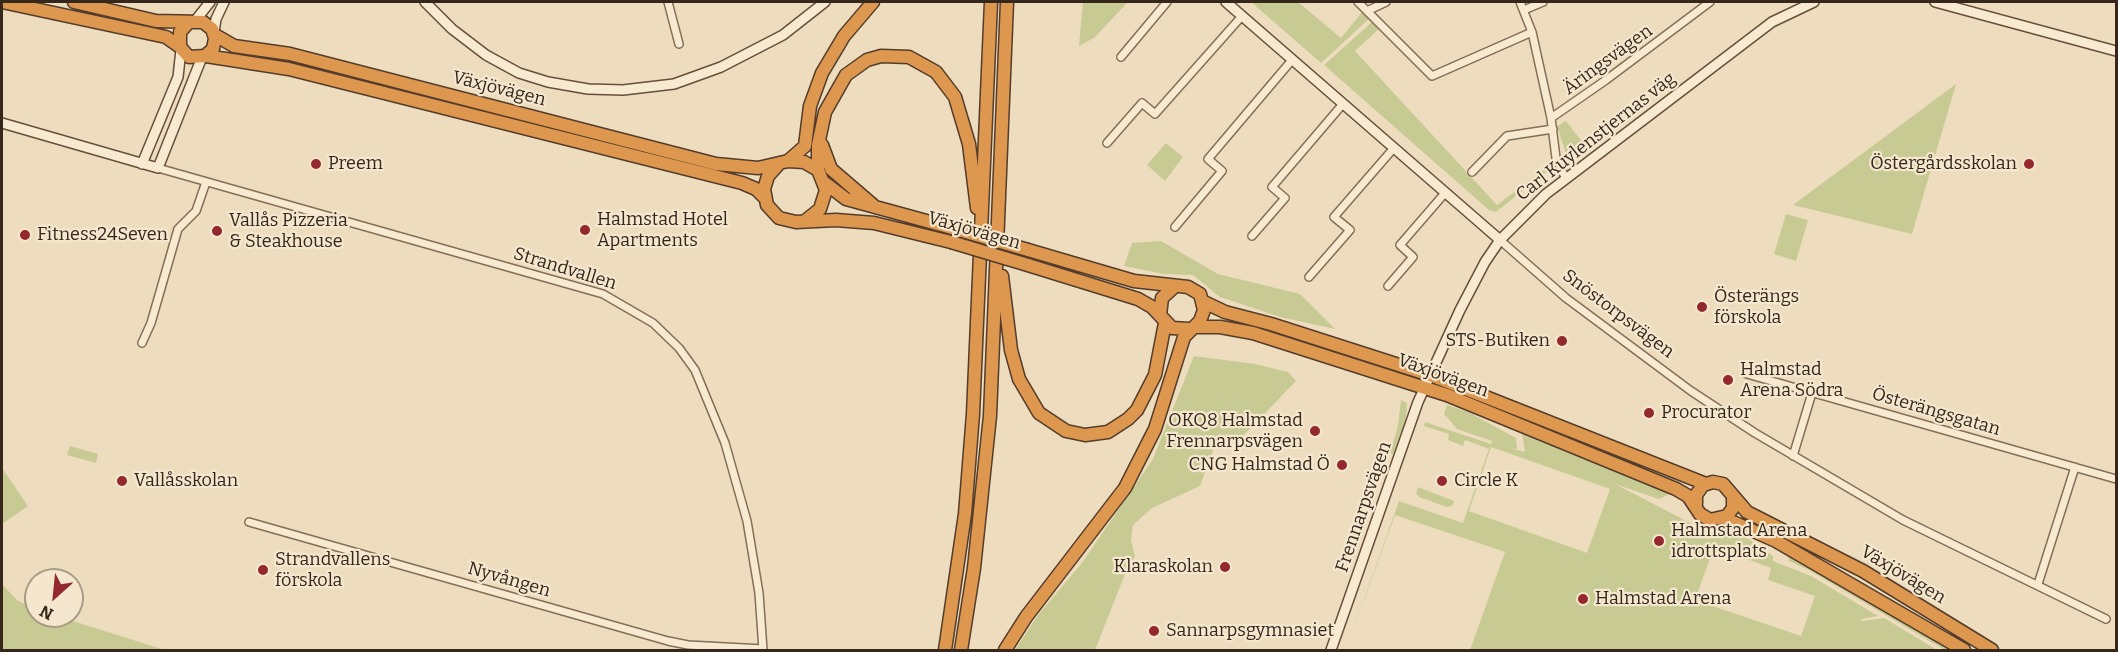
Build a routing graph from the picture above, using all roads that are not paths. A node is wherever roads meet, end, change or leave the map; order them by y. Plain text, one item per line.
1 (2, 2) edge
2 (74, 2) edge
3 (210, 2) edge
4 (224, 2) edge
5 (425, 2) edge
6 (668, 2) edge
7 (825, 2) edge
8 (873, 2) edge
9 (991, 2) edge
10 (1007, 2) edge
11 (1167, 2) edge
12 (1226, 2) edge
13 (1358, 2) edge
14 (1386, 2) edge
15 (1520, 2) edge
16 (1544, 2) edge
17 (1710, 2) edge
18 (1814, 2) edge
19 (1935, 2) edge
20 (1369, 10) junction
21 (1524, 10) junction
22 (1242, 16) junction
23 (192, 22) junction
24 (1532, 32) junction
25 (214, 33) junction
26 (678, 44) dead end
27 (180, 48) junction
28 (2116, 51) edge
29 (204, 57) junction
30 (1121, 57) dead end
31 (1292, 60) junction
32 (1342, 105) junction
33 (1551, 118) junction
34 (2, 123) edge
35 (821, 128) junction
36 (1553, 129) junction
37 (1107, 143) dead end
38 (1394, 149) junction
39 (783, 163) junction
40 (142, 164) junction
41 (158, 168) junction
42 (818, 171) junction
43 (1472, 172) dead end
44 (1566, 179) junction
45 (206, 182) junction
46 (825, 183) junction
47 (1445, 193) junction
48 (764, 197) junction
49 (877, 207) junction
50 (805, 221) junction
51 (1174, 226) dead end
52 (998, 236) junction
53 (1252, 236) dead end
54 (1500, 240) junction
55 (981, 244) junction
56 (1309, 277) dead end
57 (1388, 286) dead end
58 (1174, 287) junction
59 (1203, 302) junction
60 (1163, 319) junction
61 (1191, 328) junction
62 (142, 343) dead end
63 (1747, 374) dead end
64 (1427, 381) junction
65 (1812, 393) junction
66 (1793, 456) junction
67 (2074, 467) junction
68 (2116, 478) edge
69 (1706, 484) junction
70 (1734, 497) junction
71 (1696, 504) junction
72 (1724, 518) junction
73 (249, 522) dead end
74 (2038, 584) junction
75 (2106, 619) dead end
76 (763, 650) edge
77 (945, 651) edge
78 (961, 651) edge
79 (1005, 651) edge
80 (1331, 651) edge
81 (1964, 651) edge
82 (1992, 651) edge

1 - 27 highway, Växjövägen
2 - 23 highway, Växjövägen
3 - 23 street
4 - 25 street
5 - 7 street
6 - 26 street
8 - 39 highway
9 - 55 highway
10 - 52 highway
11 - 30 street
12 - 22 street, Snöstorpsvägen
13 - 20 street
14 - 20 street
15 - 21 street
16 - 21 street
17 - 33 street, Äringsvägen
18 - 44 street, Carl Kuylenstjernas väg
19 - 28 street
20 - 24 street
21 - 24 street
22 - 31 street, Snöstorpsvägen
22 - 37 street
23 - 25 highway, Växjövägen
23 - 27 highway
24 - 33 street
25 - 29 highway
25 - 39 highway, Växjövägen
27 - 29 highway, Växjövägen
27 - 40 street
29 - 41 street
29 - 48 highway, Växjövägen
31 - 32 street, Snöstorpsvägen
31 - 51 street
32 - 38 street, Snöstorpsvägen
32 - 53 street
33 - 36 street
34 - 40 street
35 - 42 highway
35 - 49 highway
35 - 55 highway
36 - 43 street
36 - 44 street
38 - 47 street, Snöstorpsvägen
38 - 56 street
39 - 42 highway, Växjövägen
39 - 48 highway
40 - 41 street
41 - 45 street, Strandvallen
42 - 46 highway, Växjövägen
44 - 54 street, Carl Kuylenstjernas väg
45 - 62 street
45 - 76 street, Strandvallen
46 - 49 highway, Växjövägen
46 - 50 highway
47 - 54 street, Snöstorpsvägen
47 - 57 street
48 - 50 highway, Växjövägen
49 - 58 highway, Växjövägen, bridge
50 - 60 highway, Växjövägen, bridge
52 - 60 highway
52 - 78 highway
54 - 64 street, Carl Kuylenstjernas väg
54 - 66 street, Snöstorpsvägen
55 - 77 highway
58 - 59 highway, Växjövägen
58 - 60 highway
59 - 61 highway
59 - 64 highway, Växjövägen
60 - 61 highway, Växjövägen
61 - 64 highway, Växjövägen
61 - 79 highway
63 - 65 street, Österängsgatan
64 - 69 highway, Växjövägen
64 - 71 highway, Växjövägen
64 - 80 street, Frennarpsvägen
65 - 66 street
65 - 67 street, Österängsgatan
66 - 74 street, Snöstorpsvägen
67 - 68 street, Österängsgatan
67 - 74 street
69 - 70 highway, Växjövägen
69 - 71 highway
70 - 72 highway
70 - 82 highway, Växjövägen
71 - 72 highway, Växjövägen
72 - 81 highway, Växjövägen
73 - 76 street, Nyvången
74 - 75 street, Snöstorpsvägen

